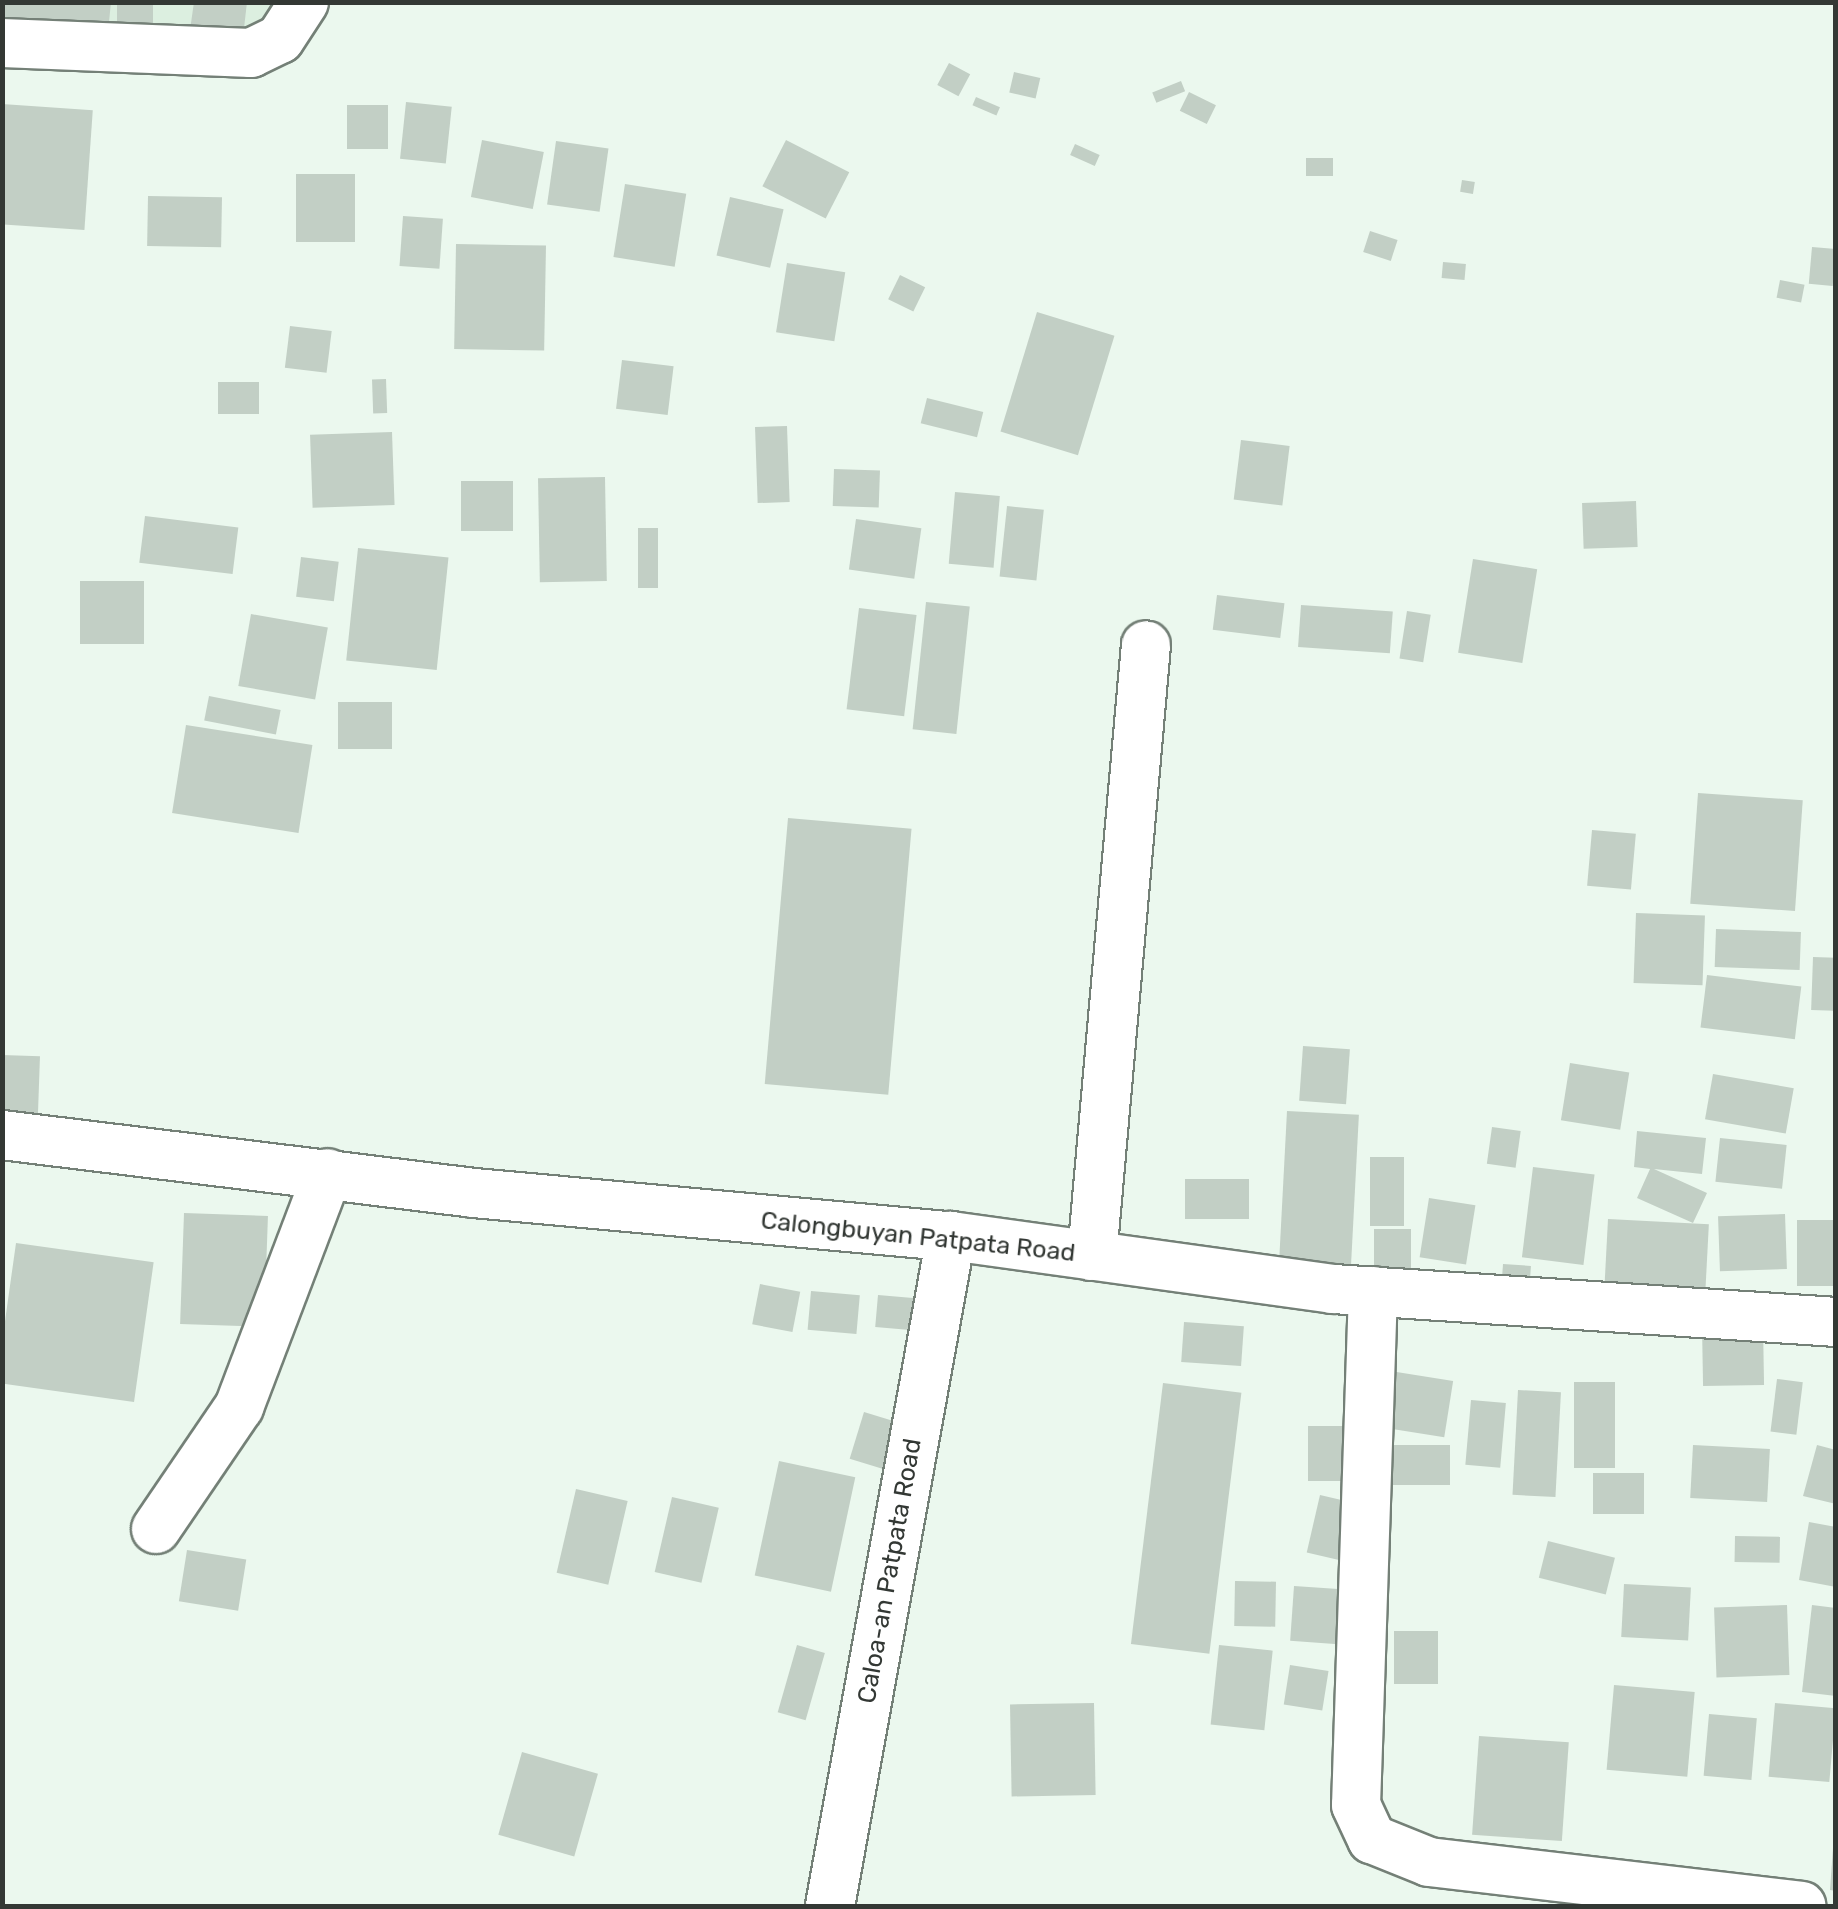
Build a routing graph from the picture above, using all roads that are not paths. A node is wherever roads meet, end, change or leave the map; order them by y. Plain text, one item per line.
1 (304, 2) edge
2 (2, 43) edge
3 (1146, 645) dead end
4 (2, 1135) edge
5 (328, 1174) junction
6 (950, 1236) junction
7 (1092, 1256) junction
8 (1373, 1291) junction
9 (1836, 1322) edge
10 (156, 1529) dead end
11 (830, 1906) edge
12 (1801, 1906) edge

1 - 2 street
3 - 7 street
4 - 5 street, Calongbuyan Patpata Road
5 - 6 street, Calongbuyan Patpata Road
5 - 10 street
6 - 7 street, Calongbuyan Patpata Road
6 - 11 street, Caloa-an Patpata Road
7 - 8 street, Calongbuyan Patpata Road
8 - 9 street, Calongbuyan Patpata Road
8 - 12 street

